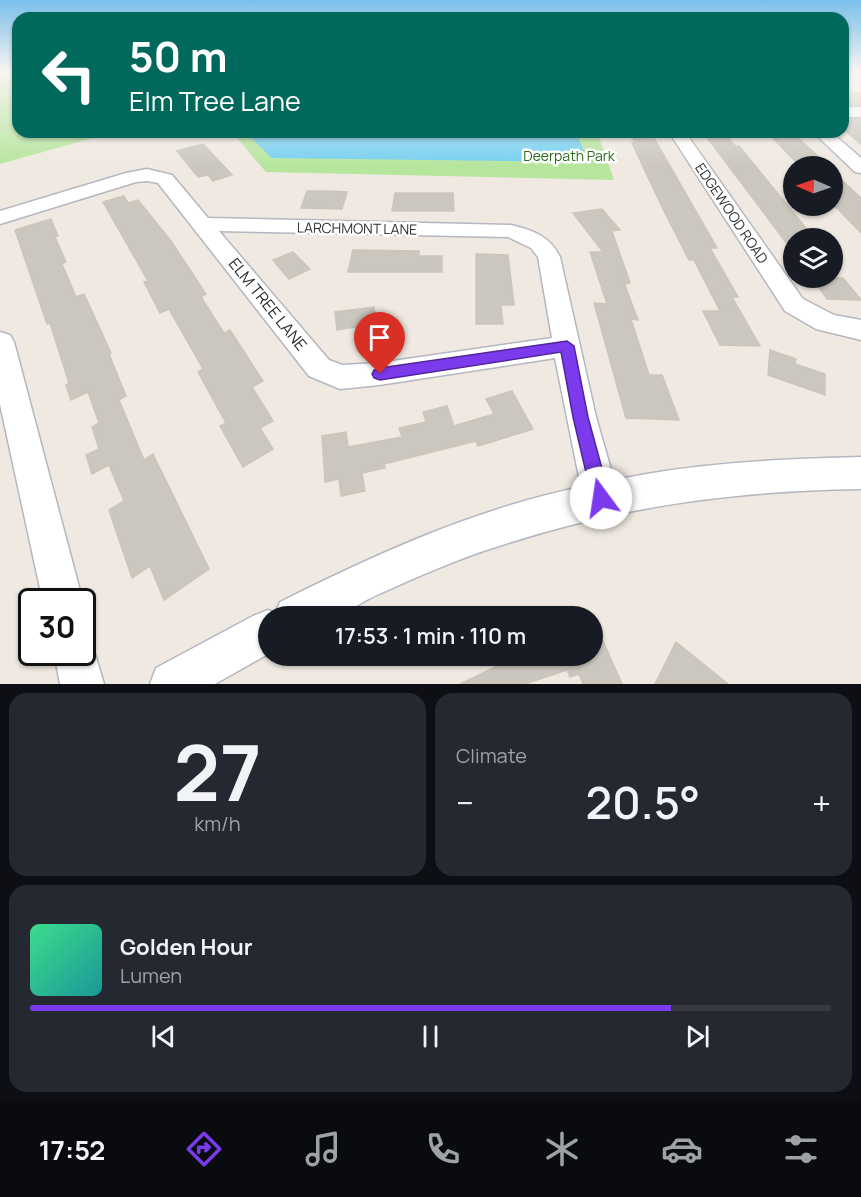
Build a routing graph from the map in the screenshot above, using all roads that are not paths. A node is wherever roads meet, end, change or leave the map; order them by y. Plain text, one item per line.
1 (681, 138) edge
2 (828, 138) edge
3 (861, 168) edge
4 (0, 218) edge
5 (202, 224) junction
6 (861, 330) edge
7 (0, 342) edge
8 (567, 346) junction
9 (861, 473) edge
10 (601, 498) junction
11 (60, 588) edge
12 (312, 606) edge
13 (258, 637) edge
14 (78, 666) edge
15 (82, 684) edge
16 (172, 684) edge

1 - 6 street, EDGEWOOD ROAD
2 - 3 street
4 - 5 street, ELM TREE LANE
5 - 8 street, ELM TREE LANE
5 - 8 street, LARCHMONT LANE
7 - 11 street
8 - 10 street
9 - 10 street
10 - 12 street
13 - 16 street
14 - 15 street

